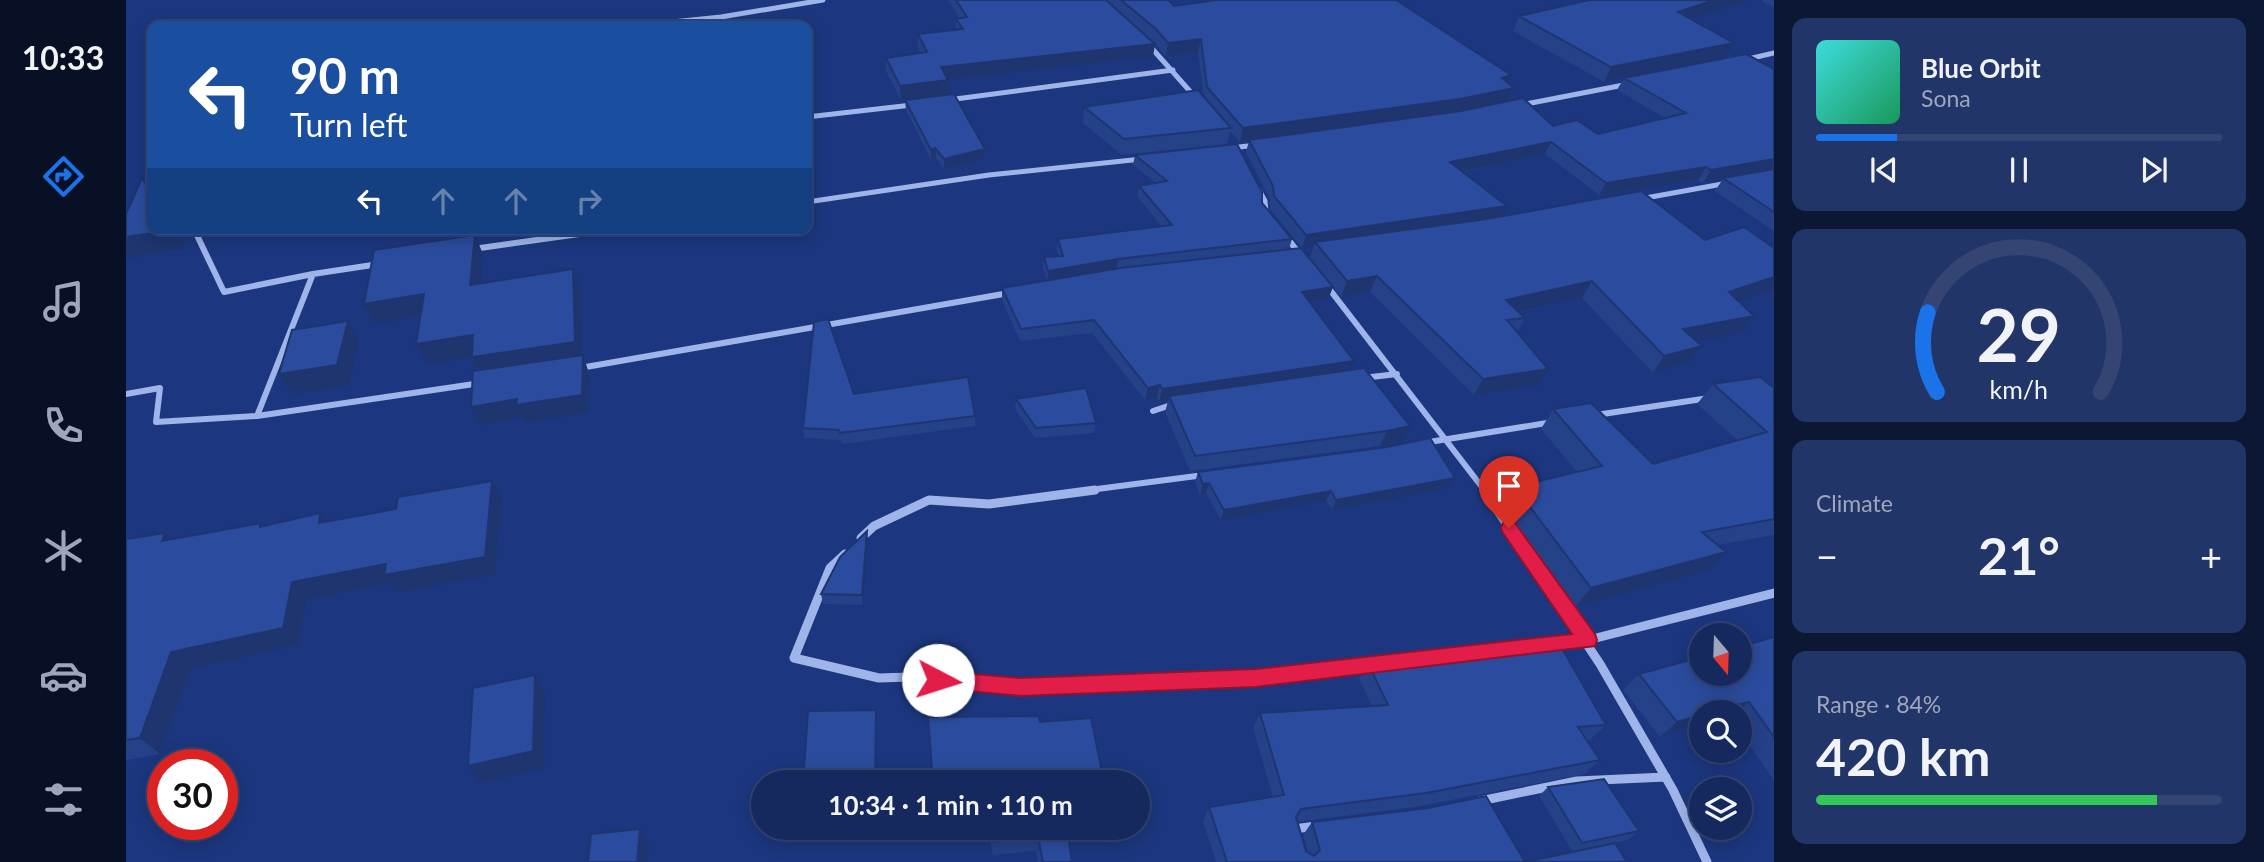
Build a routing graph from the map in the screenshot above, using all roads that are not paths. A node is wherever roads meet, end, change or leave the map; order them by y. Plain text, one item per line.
1 (823, 0) edge
2 (688, 21) edge
3 (1139, 37) edge
4 (1774, 53) edge
5 (1733, 62) edge
6 (1173, 70) junction
7 (1639, 82) edge
8 (945, 101) edge
9 (917, 104) edge
10 (1508, 107) edge
11 (1206, 109) edge
12 (812, 116) edge
13 (1230, 138) edge
14 (1265, 144) edge
15 (1238, 148) junction
16 (1226, 149) edge
17 (1151, 158) edge
18 (1244, 158) edge
19 (1254, 180) edge
20 (1734, 182) edge
21 (812, 201) edge
22 (1626, 201) edge
23 (1271, 218) edge
24 (1278, 227) edge
25 (197, 235) edge
26 (571, 235) edge
27 (469, 249) edge
28 (1313, 252) edge
29 (1300, 254) junction
30 (1287, 255) edge
31 (391, 262) edge
32 (1308, 264) edge
33 (313, 274) junction
34 (1325, 284) edge
35 (1012, 292) edge
36 (567, 370) edge
37 (1397, 374) junction
38 (1349, 380) edge
39 (486, 382) edge
40 (126, 394) edge
41 (1719, 396) edge
42 (1179, 403) edge
43 (1153, 411) dead end
44 (257, 416) junction
45 (1588, 417) edge
46 (1561, 421) edge
47 (1446, 438) junction
48 (1407, 446) edge
49 (1219, 473) edge
50 (1774, 593) edge
51 (1588, 640) junction
52 (1546, 645) edge
53 (1380, 664) edge
54 (1666, 777) junction
55 (1474, 802) edge
56 (1321, 826) edge
57 (1297, 838) edge
58 (1707, 862) edge

1 - 2 street
3 - 6 street
4 - 5 street
6 - 8 street
6 - 11 street
7 - 10 street
9 - 12 street
13 - 15 street
14 - 15 street
15 - 16 street
15 - 18 street
17 - 21 street
19 - 23 street
20 - 22 street
24 - 29 street
25 - 33 street
26 - 27 street
28 - 29 street
29 - 30 street
29 - 32 street
31 - 33 street
33 - 44 street
34 - 37 street
35 - 36 street
37 - 38 street
37 - 47 street
39 - 44 street
40 - 44 street
41 - 45 street
42 - 43 street
46 - 47 street
47 - 48 street
47 - 51 street
49 - 53 street
50 - 51 street
51 - 52 street
51 - 54 street
54 - 55 street
54 - 58 street
56 - 57 street

